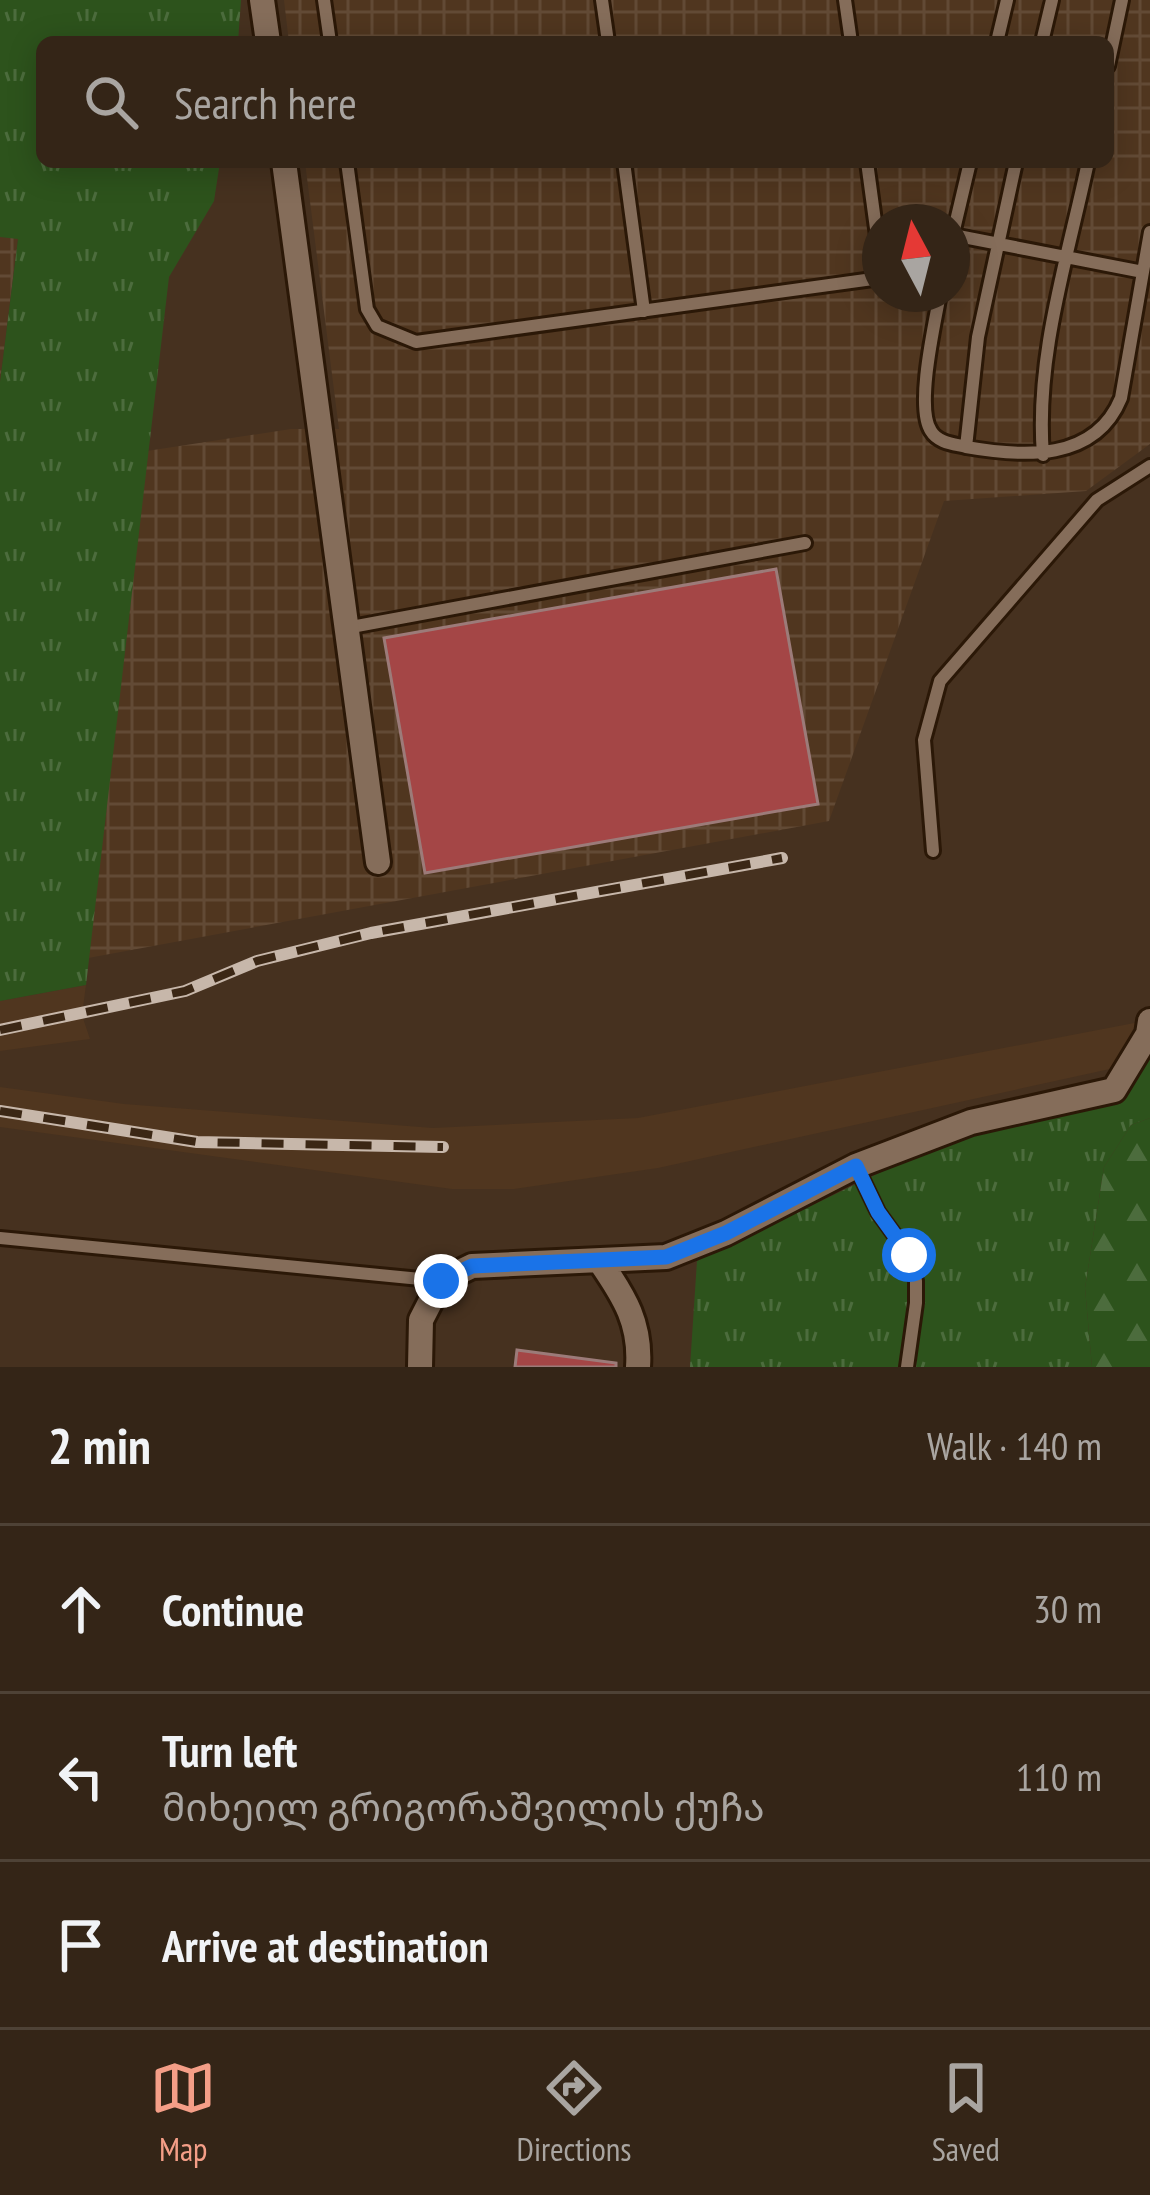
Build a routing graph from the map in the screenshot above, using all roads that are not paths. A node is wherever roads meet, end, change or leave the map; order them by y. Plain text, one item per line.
1 (262, 0) edge
2 (324, 0) edge
3 (602, 0) edge
4 (845, 0) edge
5 (1007, 0) edge
6 (1052, 0) edge
7 (1122, 0) edge
8 (267, 36) edge
9 (329, 36) edge
10 (607, 36) edge
11 (850, 36) edge
12 (999, 36) edge
13 (1043, 36) edge
14 (1114, 38) edge
15 (285, 168) edge
16 (347, 168) edge
17 (625, 168) edge
18 (868, 168) edge
19 (969, 168) edge
20 (1015, 168) edge
21 (1087, 168) edge
22 (873, 204) edge
23 (960, 204) edge
24 (1150, 232) edge
25 (970, 240) edge
26 (998, 244) junction
27 (1068, 258) junction
28 (1143, 272) junction
29 (862, 281) edge
30 (644, 311) junction
31 (938, 312) edge
32 (966, 447) junction
33 (1043, 454) junction
34 (1150, 466) edge
35 (805, 543) dead end
36 (346, 628) junction
37 (933, 851) dead end
38 (378, 862) dead end
39 (1150, 1021) edge
40 (856, 1166) junction
41 (0, 1238) edge
42 (602, 1263) junction
43 (441, 1281) junction
44 (420, 1367) edge
45 (638, 1367) edge
46 (907, 1367) edge

1 - 8 street
2 - 9 lane
3 - 10 lane
4 - 11 lane
5 - 12 lane
6 - 13 lane
7 - 14 lane
15 - 36 street
16 - 30 lane
17 - 30 lane
18 - 22 lane
19 - 23 lane
20 - 26 lane
21 - 27 lane
24 - 28 lane
25 - 26 lane
26 - 27 lane
26 - 32 lane
27 - 28 lane
27 - 33 lane
28 - 33 lane
29 - 30 lane
31 - 32 lane
32 - 33 lane
34 - 37 lane
35 - 36 lane
36 - 38 street
39 - 40 street
40 - 42 street
40 - 46 lane
41 - 43 lane
42 - 43 street
42 - 45 street
43 - 44 street

